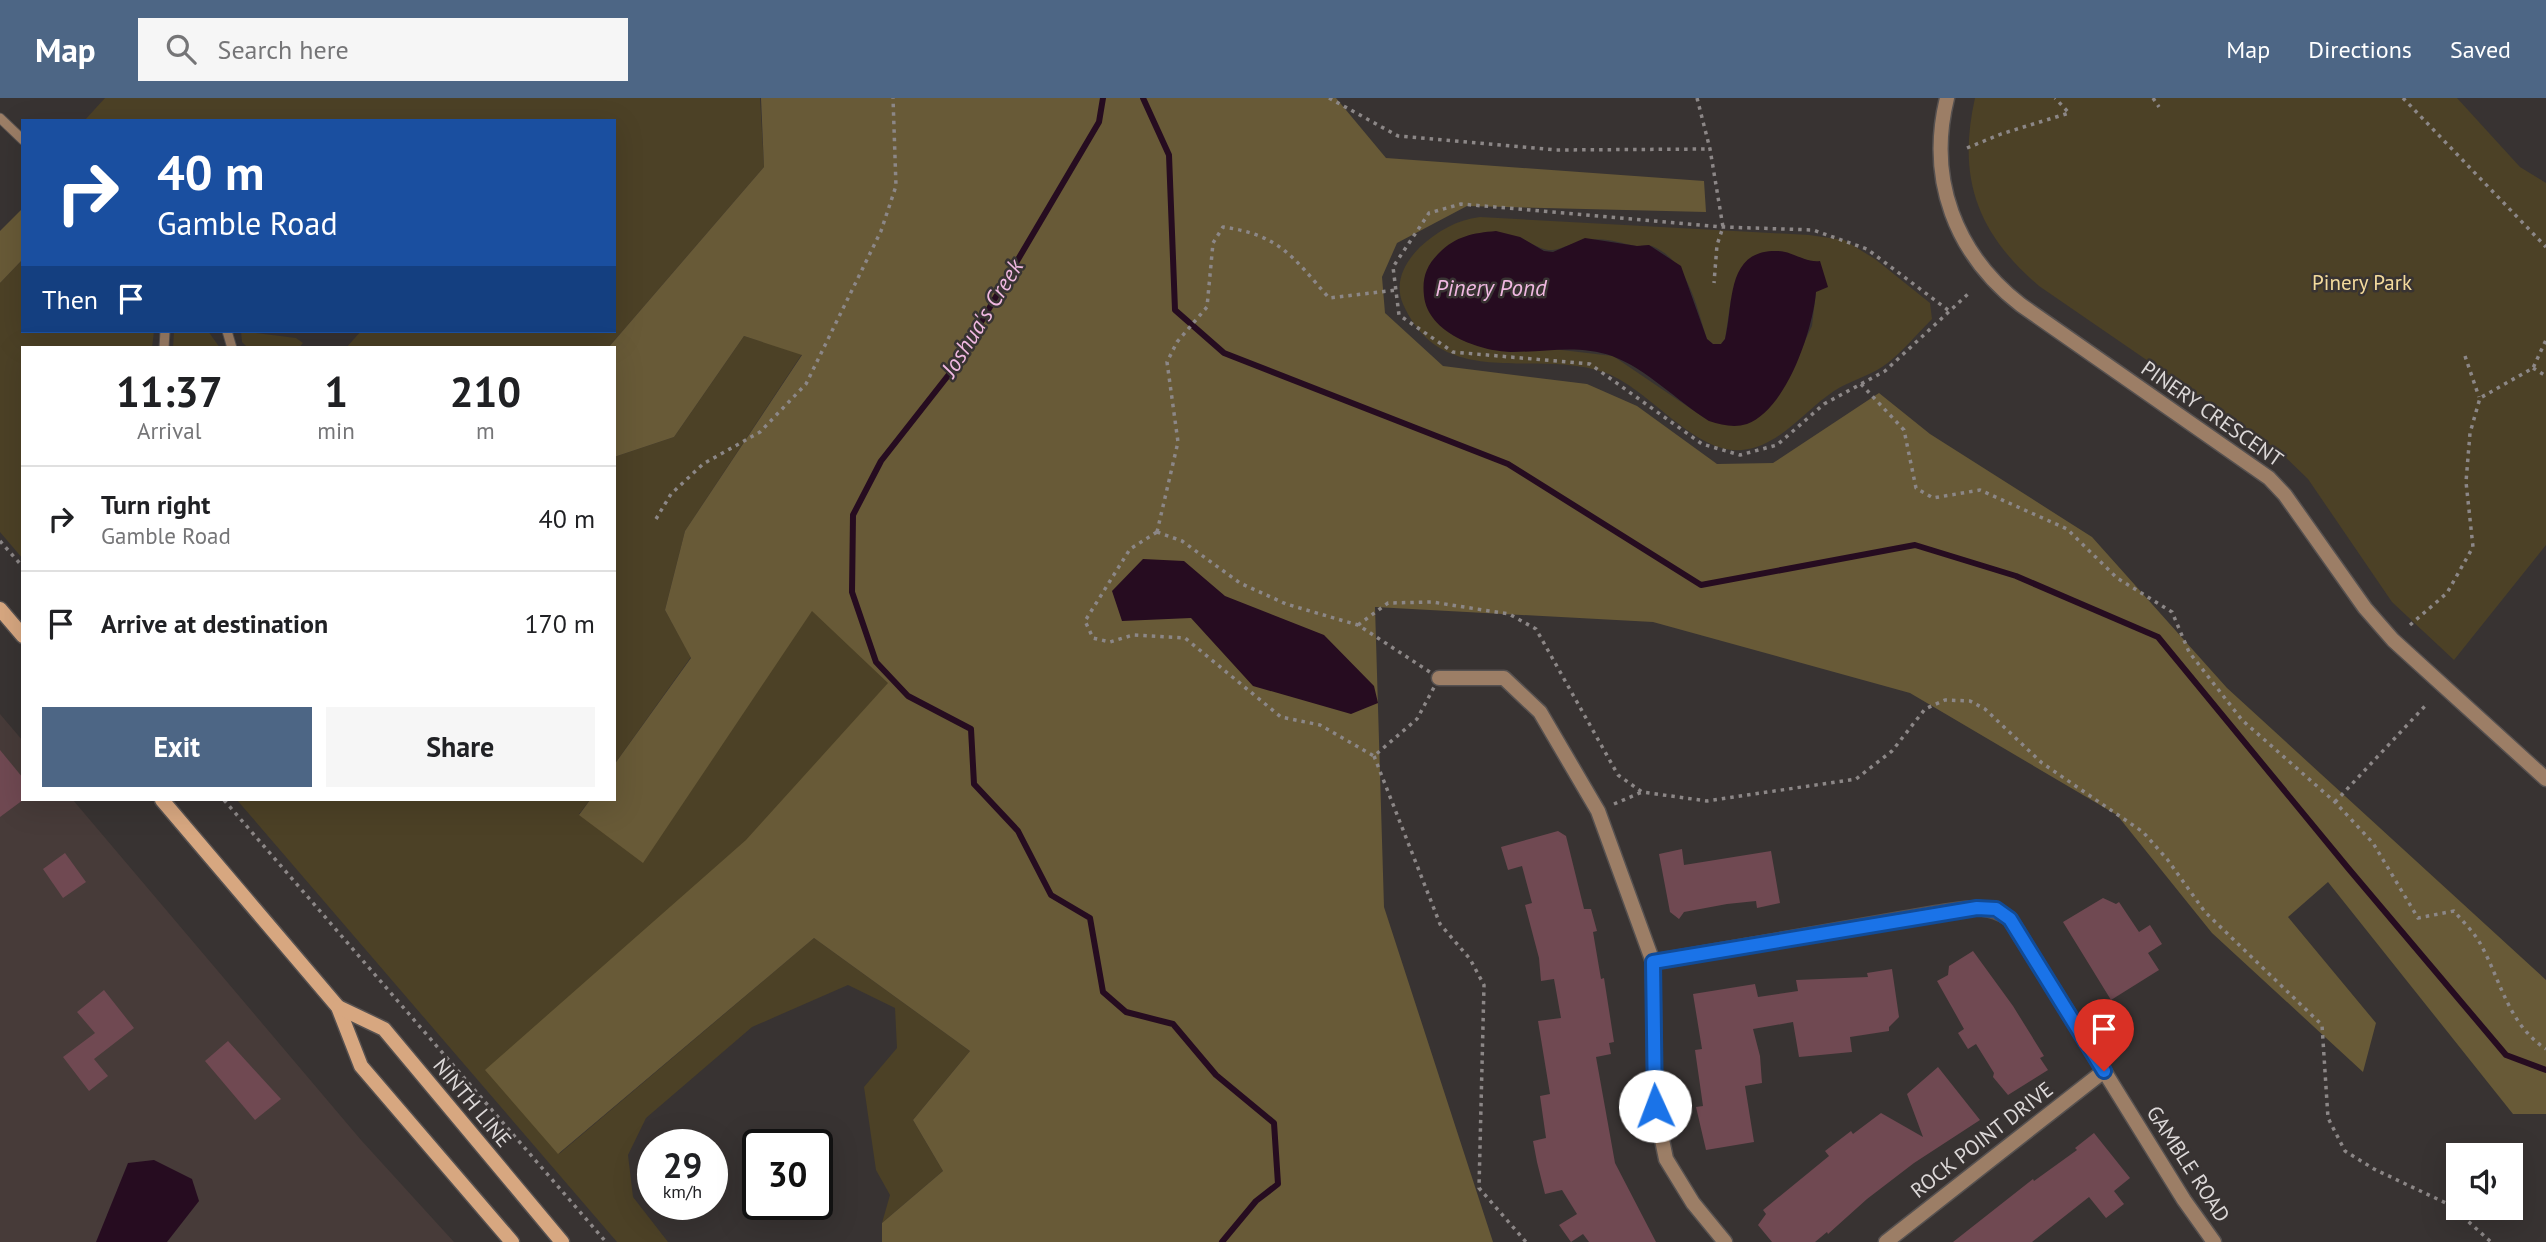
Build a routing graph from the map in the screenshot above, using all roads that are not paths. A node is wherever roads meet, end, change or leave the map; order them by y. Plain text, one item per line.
1 (1947, 98) edge
2 (0, 118) edge
3 (21, 138) edge
4 (0, 609) edge
5 (21, 634) edge
6 (1439, 678) road end
7 (2546, 779) edge
8 (163, 801) edge
9 (1653, 962) junction
10 (338, 1006) junction
11 (2104, 1071) junction
12 (512, 1242) edge
13 (562, 1242) edge
14 (1725, 1242) edge
15 (1886, 1242) edge
16 (2214, 1242) edge

1 - 7 street, PINERY CRESCENT
2 - 3 lane
4 - 5 main road
6 - 9 street
8 - 10 main road, NINTH LINE
9 - 11 street, GAMBLE ROAD
9 - 14 street
10 - 12 main road, NINTH LINE
10 - 13 main road, NINTH LINE
11 - 15 street, ROCK POINT DRIVE
11 - 16 street, GAMBLE ROAD

